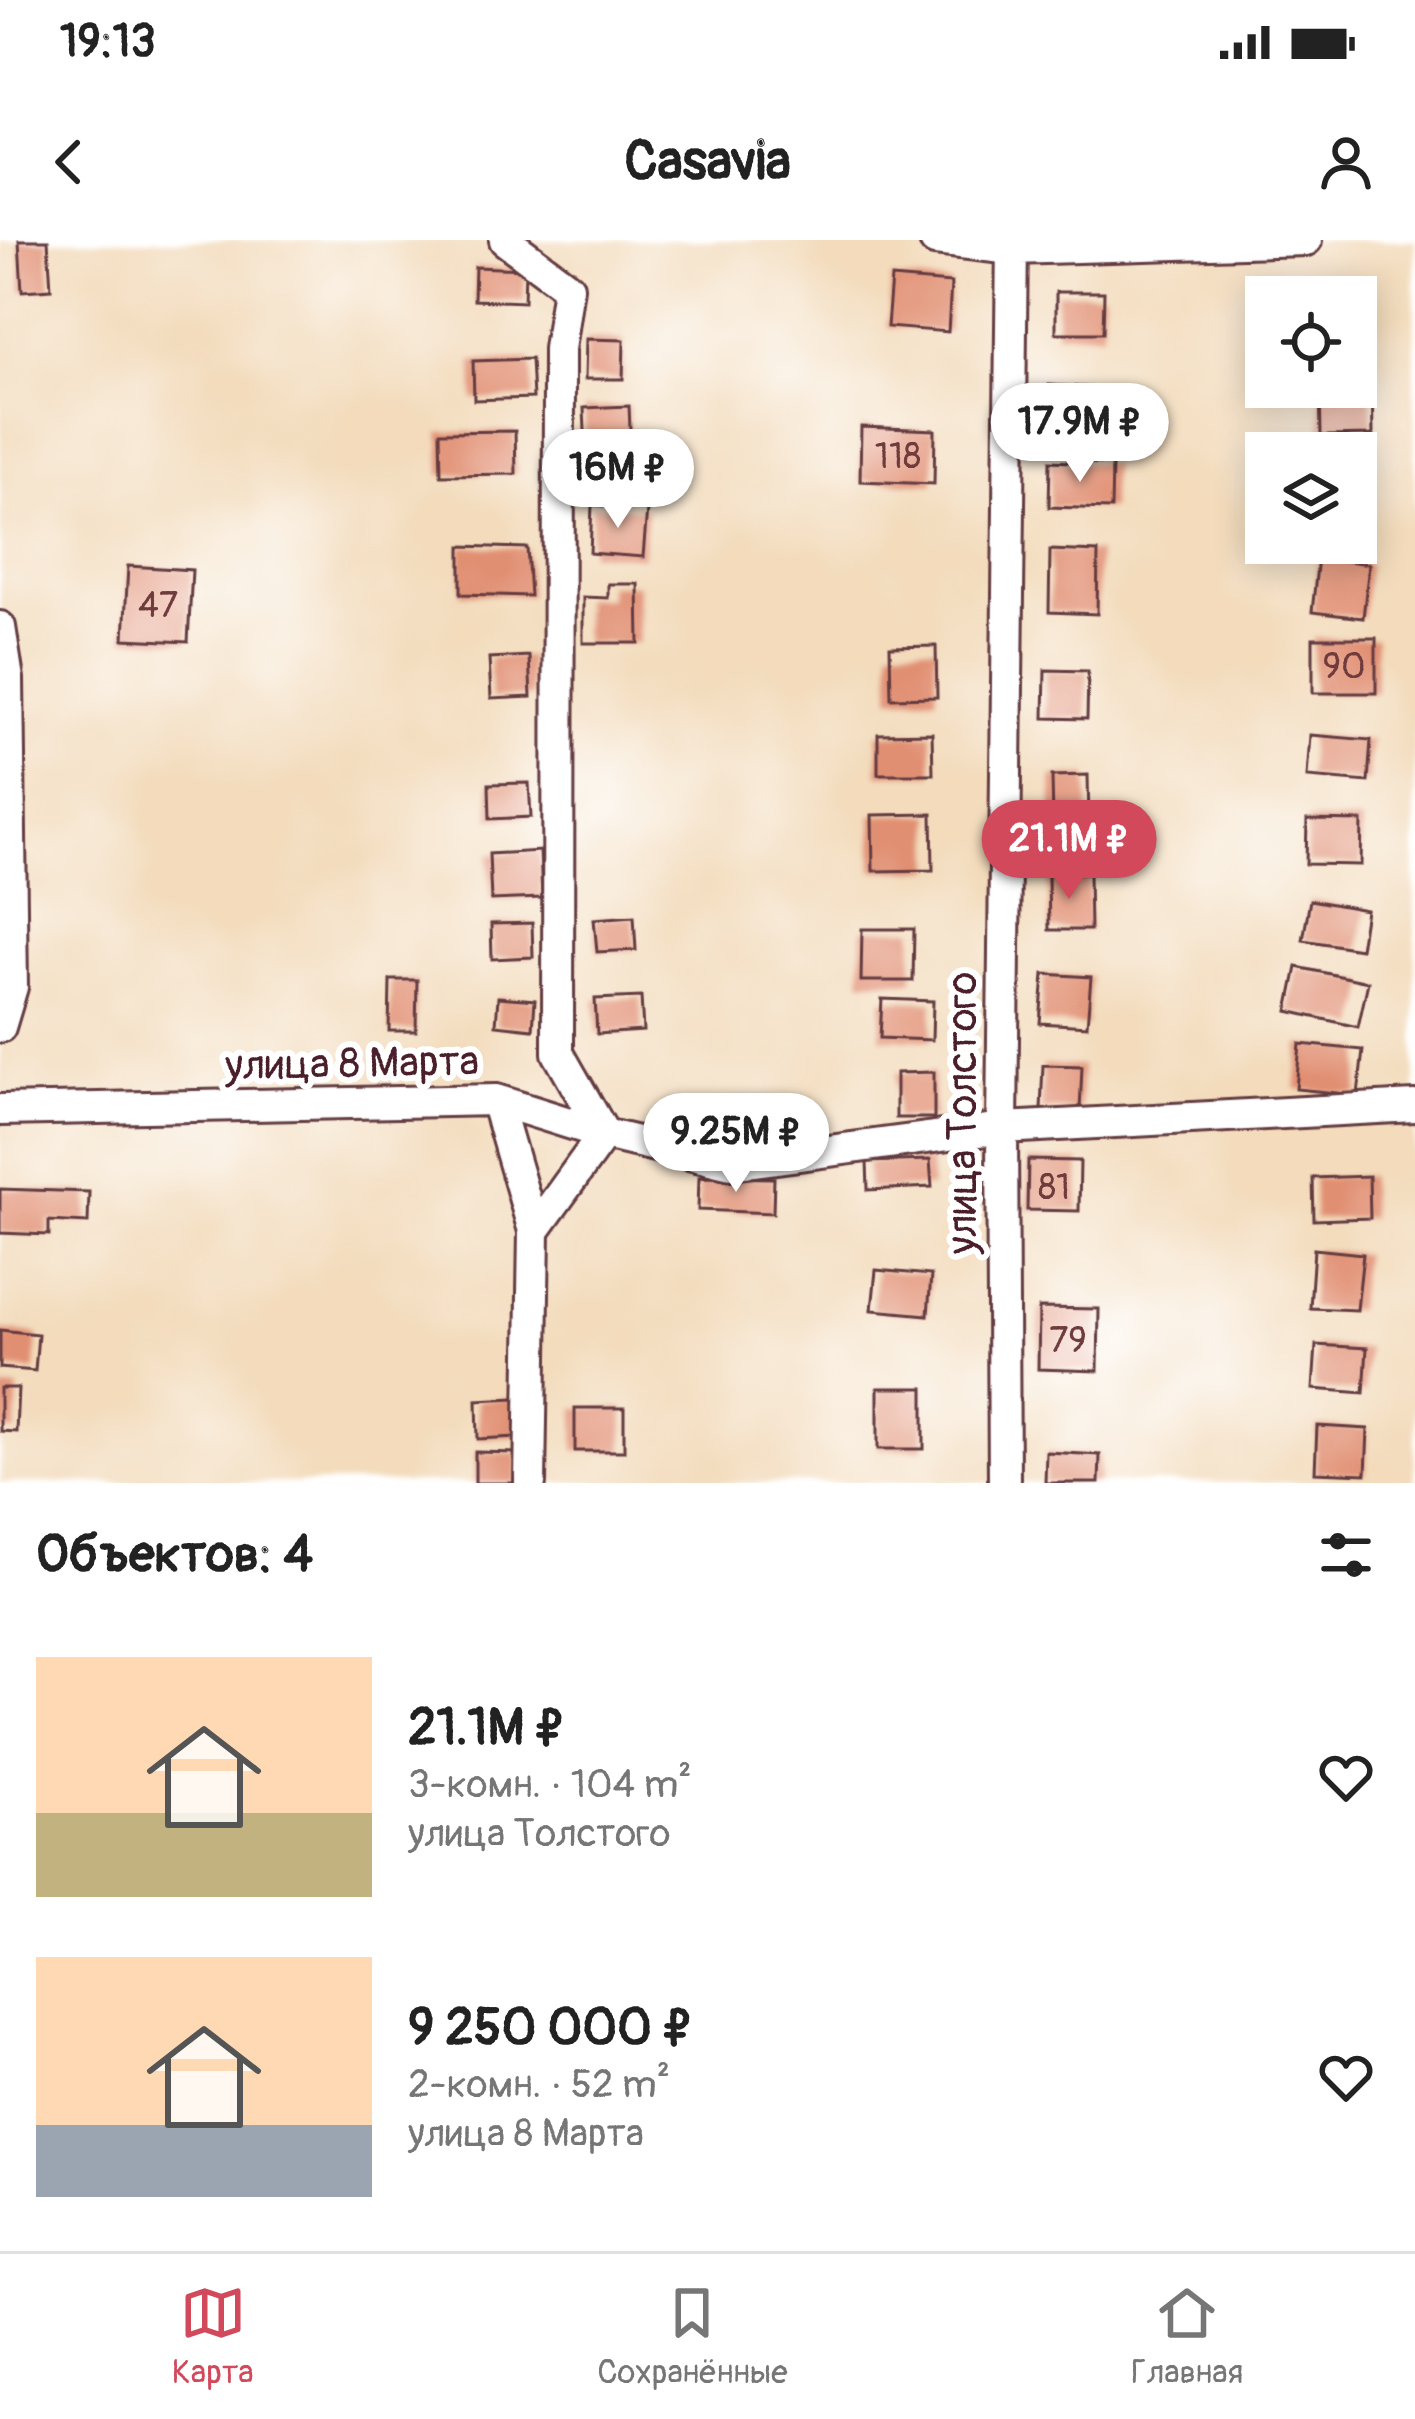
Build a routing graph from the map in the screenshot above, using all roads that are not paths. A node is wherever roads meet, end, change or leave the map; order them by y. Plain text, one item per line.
1 (505, 240) edge
2 (935, 240) edge
3 (1306, 240) edge
4 (1012, 244) edge
5 (0, 627) edge
6 (0, 1027) edge
7 (496, 1100) junction
8 (1415, 1106) edge
9 (0, 1111) edge
10 (1002, 1128) junction
11 (604, 1134) junction
12 (535, 1232) junction
13 (530, 1483) edge
14 (1004, 1483) edge

1 - 11 street
2 - 4 street
3 - 4 street
4 - 10 street, улица Толстого
5 - 6 street
7 - 9 street, улица 8 Марта
7 - 11 street, улица 8 Марта
7 - 12 street
8 - 10 street, улица 8 Марта
10 - 11 street, улица 8 Марта
10 - 14 street, улица Толстого
11 - 12 street
12 - 13 street

